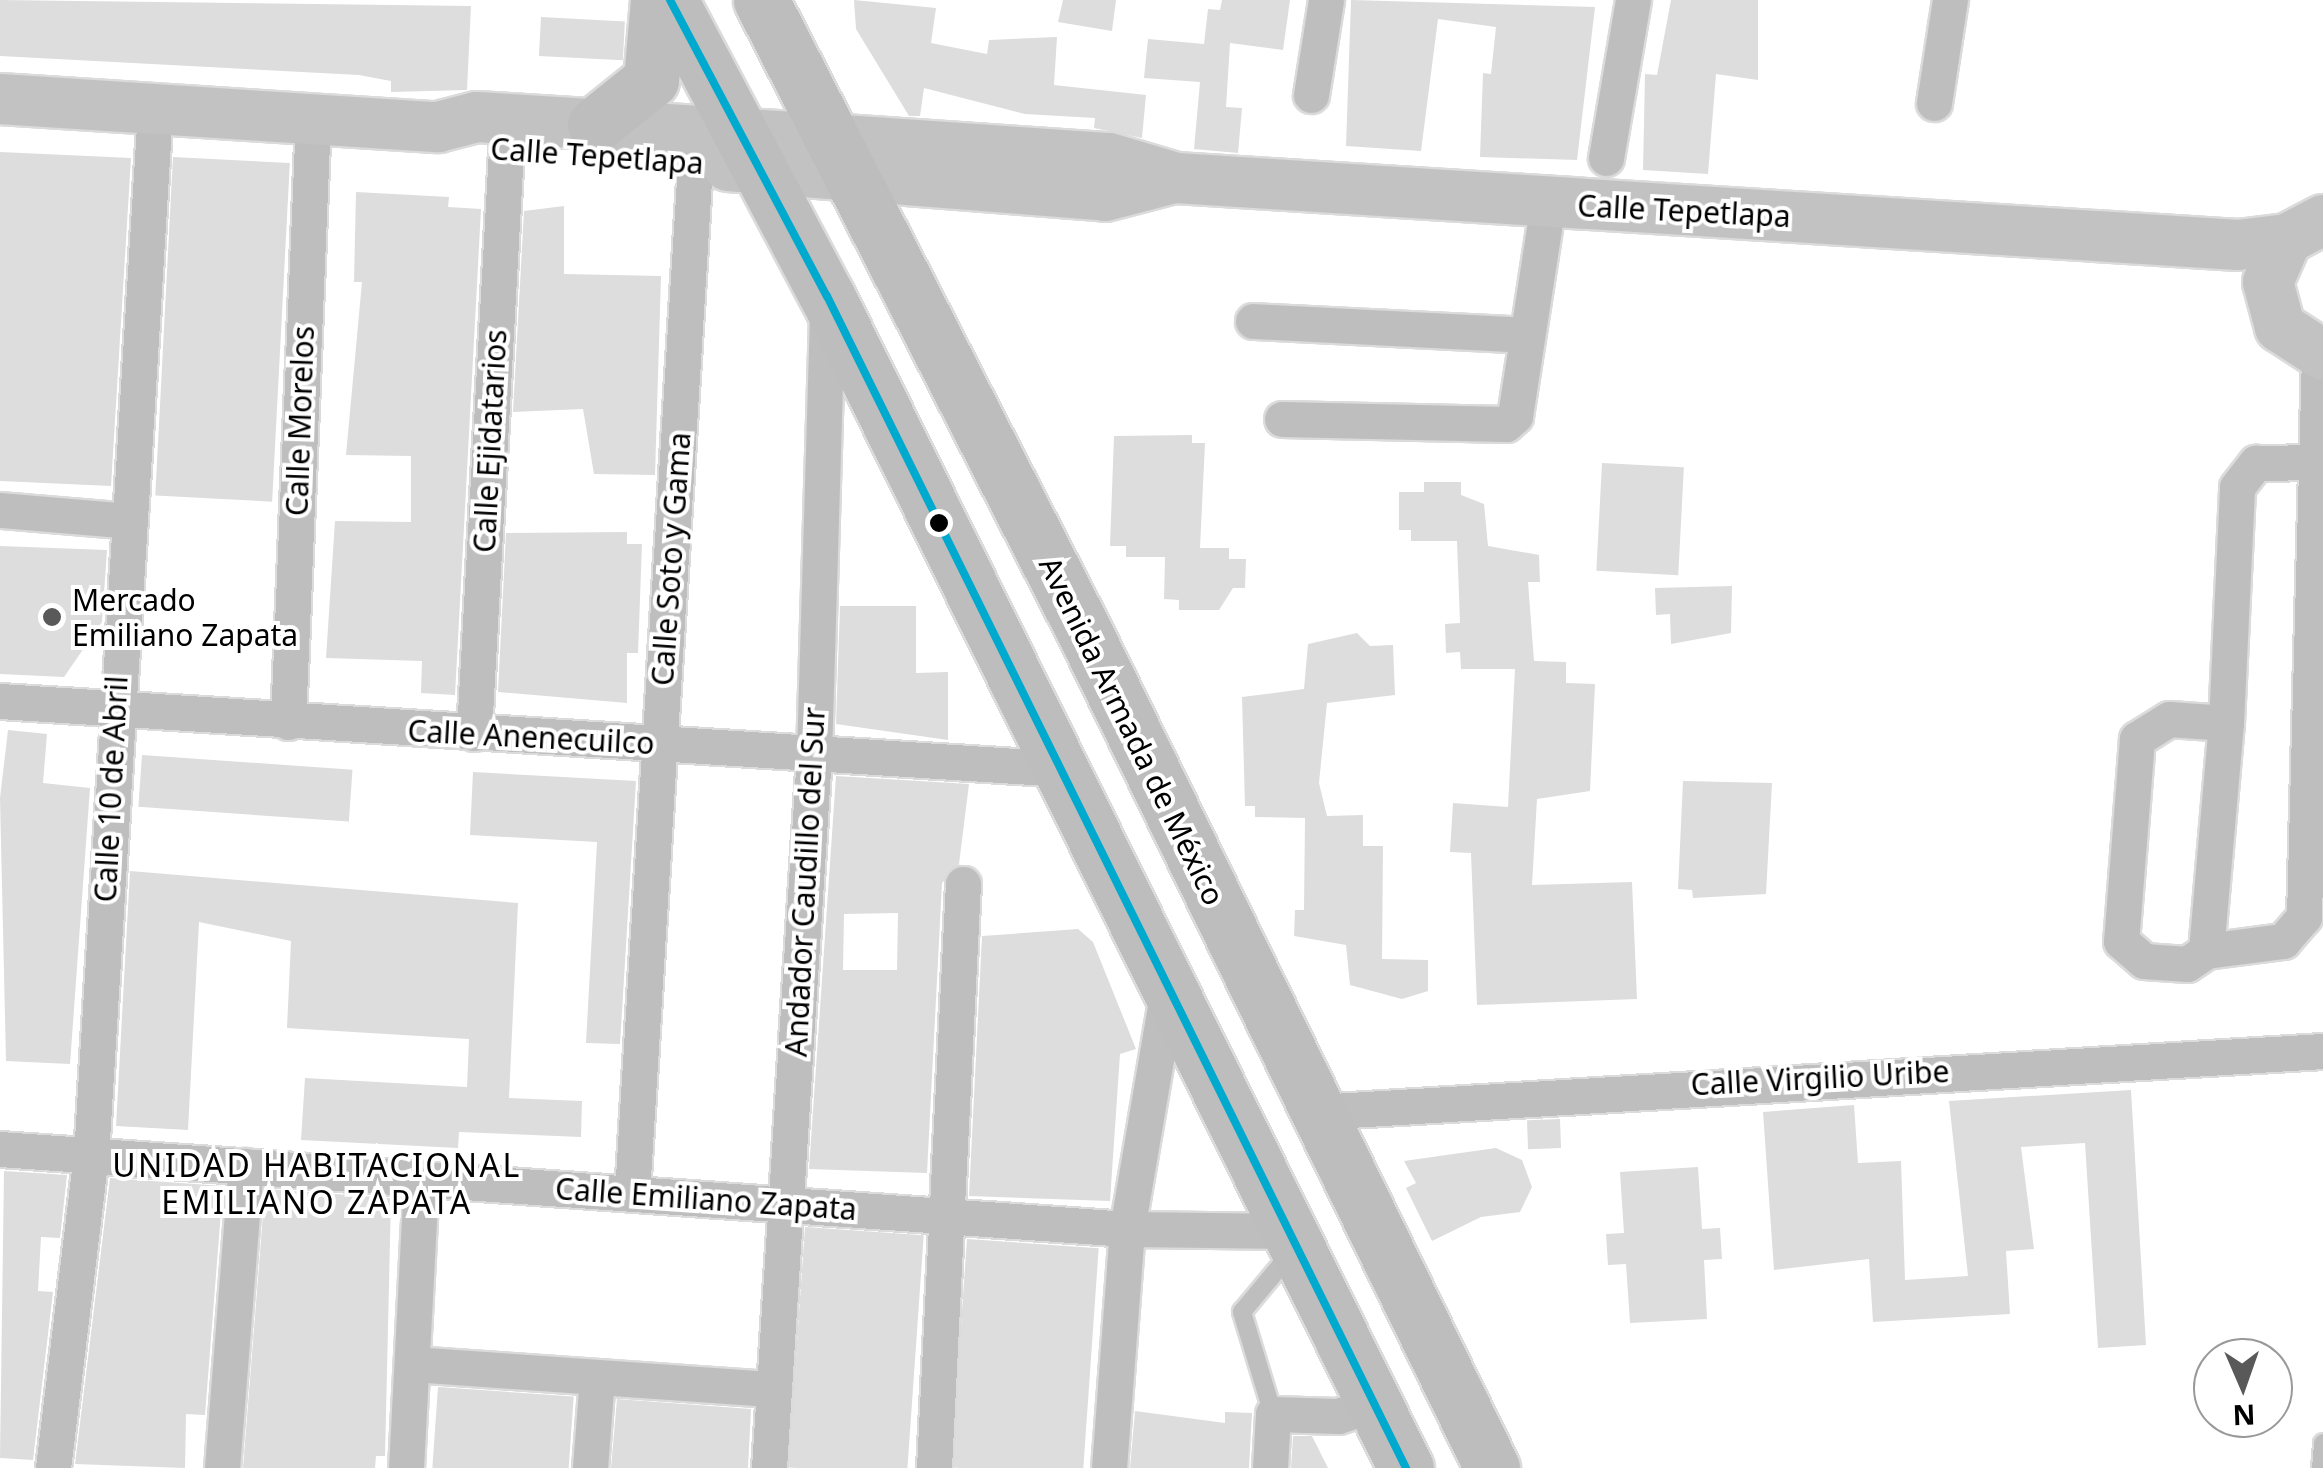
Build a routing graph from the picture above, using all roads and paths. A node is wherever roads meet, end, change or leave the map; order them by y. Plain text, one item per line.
1 (658, 0) edge
2 (670, 0) edge
3 (761, 0) edge
4 (1326, 0) edge
5 (1633, 0) edge
6 (1950, 0) edge
7 (1311, 95) dead end
8 (0, 99) edge
9 (1934, 103) dead end
10 (155, 109) junction
11 (313, 119) junction
12 (595, 125) junction
13 (438, 128) junction
14 (506, 148) junction
15 (728, 155) junction
16 (1606, 158) dead end
17 (843, 160) junction
18 (1548, 203) junction
19 (2305, 230) edge
20 (2193, 242) junction
21 (827, 296) junction
22 (2268, 297) junction
23 (1253, 321) dead end
24 (1527, 335) junction
25 (2321, 355) edge
26 (1282, 420) dead end
27 (2318, 462) junction
28 (0, 510) edge
29 (130, 521) junction
30 (0, 702) edge
31 (115, 712) junction
32 (288, 722) junction
33 (2226, 723) junction
34 (474, 734) junction
35 (659, 745) junction
36 (814, 754) junction
37 (1063, 769) junction
38 (963, 884) dead end
39 (2206, 950) junction
40 (1168, 988) junction
41 (2323, 1050) edge
42 (1318, 1112) junction
43 (0, 1149) edge
44 (91, 1156) junction
45 (246, 1166) junction
46 (421, 1179) junction
47 (632, 1194) junction
48 (785, 1205) junction
49 (950, 1217) junction
50 (1127, 1229) junction
51 (1295, 1238) junction
52 (412, 1364) junction
53 (598, 1378) junction
54 (774, 1389) junction
55 (1376, 1404) junction
56 (1273, 1414) junction
57 (2323, 1443) edge
58 (53, 1468) edge
59 (222, 1468) edge
60 (406, 1468) edge
61 (590, 1468) edge
62 (769, 1468) edge
63 (934, 1468) edge
64 (1109, 1468) edge
65 (1270, 1468) edge
66 (1406, 1468) edge
67 (1492, 1468) edge
68 (2321, 1468) edge

1 - 12 main road
2 - 15 main road
3 - 17 main road, Avenida Armada de México
4 - 7 street
5 - 16 street
6 - 9 street
8 - 10 street, Calle Tepetlapa
10 - 11 street, Calle Tepetlapa
10 - 29 street, Calle 10 de Abril
11 - 13 street, Calle Tepetlapa
11 - 32 street, Calle Morelos
12 - 13 street, Calle Tepetlapa
12 - 15 street, Calle Tepetlapa
13 - 14 street, Calle Tepetlapa
14 - 15 street, Calle Tepetlapa
14 - 34 street, Calle Ejidatarios
15 - 17 street, Calle Tepetlapa
15 - 21 main road
15 - 35 street, Calle Soto y Gama
17 - 18 street, Calle Tepetlapa
17 - 42 main road, Avenida Armada de México
18 - 20 street, Calle Tepetlapa
18 - 24 street
19 - 20 street, Calle Tepetlapa
19 - 22 street
20 - 22 street
21 - 36 street, Andador Caudillo del Sur
21 - 37 main road
22 - 25 street
23 - 24 street
24 - 26 street
25 - 27 street
27 - 33 street
27 - 39 street
28 - 29 street
29 - 31 street, Calle 10 de Abril
30 - 31 street, Calle Anenecuilco
31 - 32 street, Calle Anenecuilco
31 - 44 street, Calle 10 de Abril
32 - 34 street, Calle Anenecuilco
33 - 39 street
33 - 39 street
34 - 35 street, Calle Anenecuilco
35 - 36 street, Calle Anenecuilco
35 - 47 street, Calle Soto y Gama
36 - 37 street, Calle Anenecuilco
36 - 48 street, Andador Caudillo del Sur
37 - 40 main road
38 - 49 street
40 - 50 street
40 - 51 main road
41 - 42 street, Calle Virgilio Uribe
42 - 67 main road, Avenida Armada de México
43 - 44 street, Calle Emiliano Zapata
44 - 45 street, Calle Emiliano Zapata
44 - 58 street, Calle 10 de Abril
45 - 46 street, Calle Emiliano Zapata
45 - 59 street
46 - 47 street, Calle Emiliano Zapata
46 - 52 street
47 - 48 street, Calle Emiliano Zapata
48 - 49 street, Calle Emiliano Zapata
48 - 54 street, Andador Caudillo del Sur
49 - 50 street, Calle Emiliano Zapata
49 - 63 street
50 - 51 street, Calle Emiliano Zapata
50 - 64 street
51 - 55 main road
51 - 56 lane
52 - 53 street
52 - 60 street
53 - 54 street
53 - 61 street
54 - 62 street, Andador Caudillo del Sur
55 - 56 street
55 - 66 main road
56 - 65 street
57 - 68 lane

